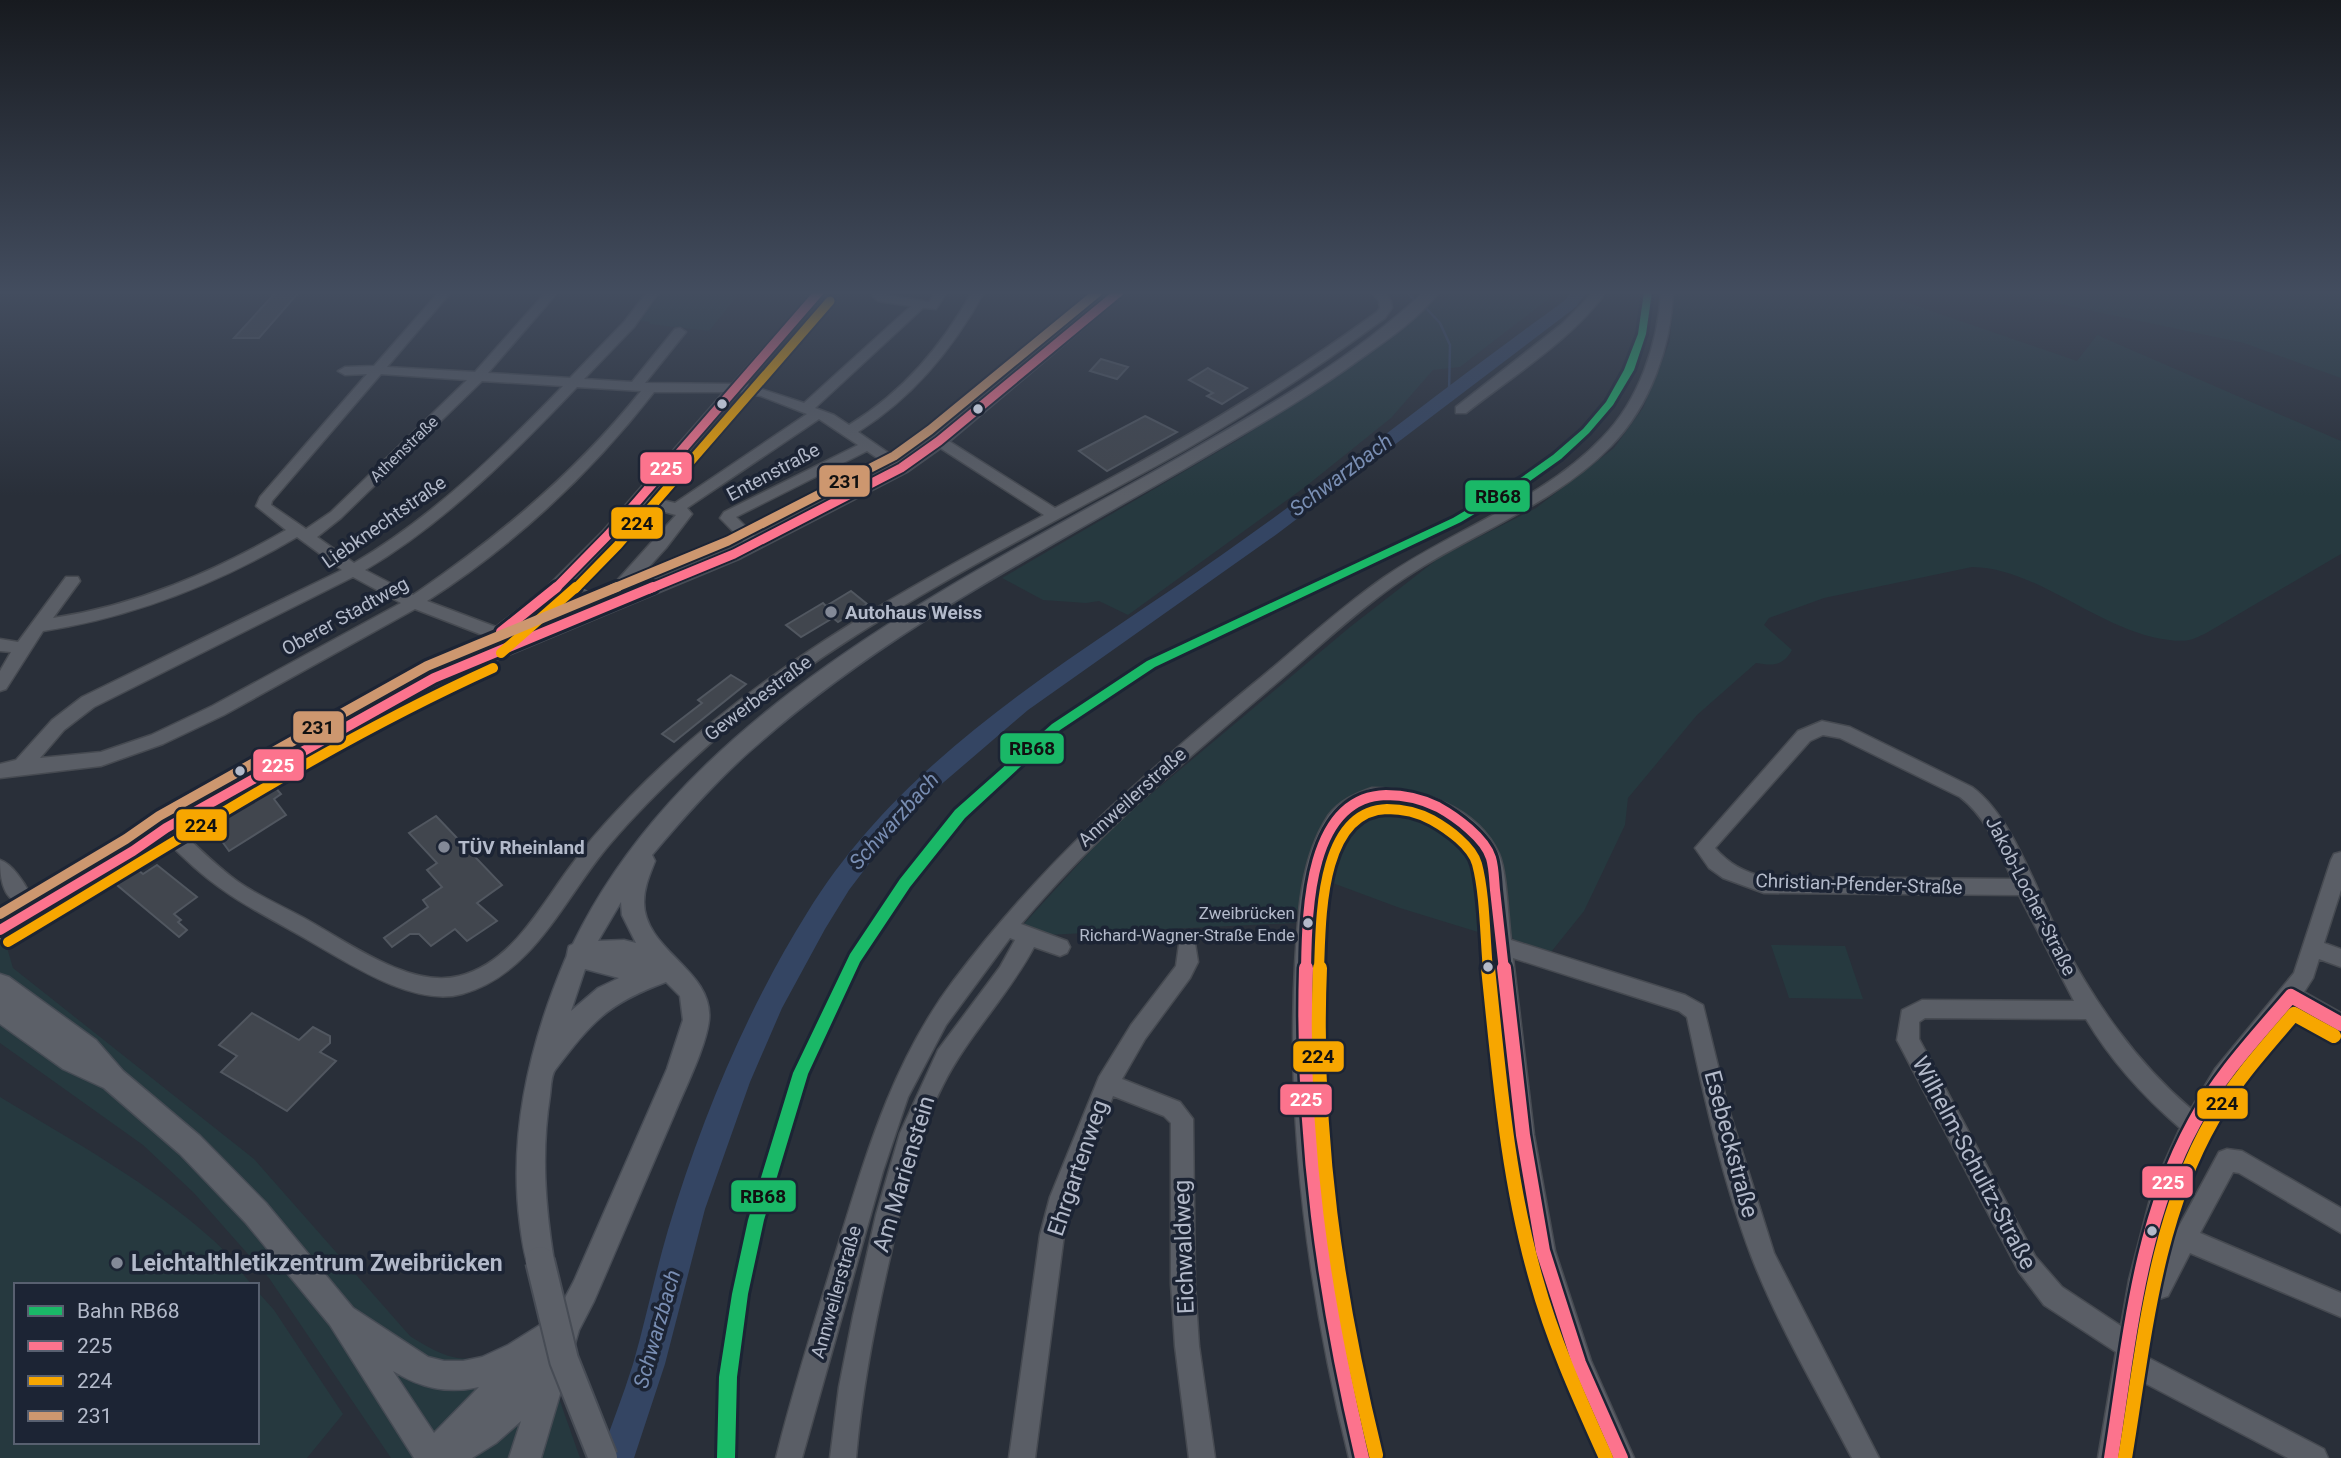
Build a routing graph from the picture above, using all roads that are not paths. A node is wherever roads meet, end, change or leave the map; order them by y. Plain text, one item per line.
1 (386, 360) edge
2 (492, 360) edge
3 (594, 360) edge
4 (661, 360) edge
5 (760, 360) edge
6 (864, 360) edge
7 (934, 360) edge
8 (1037, 360) edge
9 (1320, 360) edge
10 (1349, 360) edge
11 (1525, 360) edge
12 (1653, 360) edge
13 (377, 370) junction
14 (345, 371) dead end
15 (477, 377) junction
16 (572, 384) junction
17 (642, 387) junction
18 (737, 387) junction
19 (1461, 410) dead end
20 (813, 411) junction
21 (849, 430) junction
22 (939, 441) junction
23 (868, 445) junction
24 (901, 468) junction
25 (638, 500) junction
26 (677, 508) junction
27 (1055, 515) junction
28 (301, 534) junction
29 (754, 544) junction
30 (353, 572) junction
31 (72, 581) dead end
32 (413, 603) junction
33 (601, 609) junction
34 (37, 626) junction
35 (499, 634) junction
36 (0, 645) edge
37 (22, 648) junction
38 (488, 655) junction
39 (0, 685) edge
40 (22, 766) junction
41 (0, 771) edge
42 (657, 831) junction
43 (148, 837) junction
44 (1704, 848) joint
45 (2341, 860) edge
46 (0, 868) edge
47 (2026, 887) junction
48 (20, 894) dead end
49 (0, 917) edge
50 (0, 930) edge
51 (1016, 932) junction
52 (1187, 943) dead end
53 (1502, 946) junction
54 (1060, 947) dead end
55 (2315, 948) junction
56 (579, 953) junction
57 (2341, 958) edge
58 (665, 971) junction
59 (0, 985) edge
60 (2291, 996) junction
61 (0, 1010) edge
62 (2090, 1010) junction
63 (2341, 1024) edge
64 (540, 1074) junction
65 (114, 1080) junction
66 (1107, 1084) junction
67 (2193, 1125) junction
68 (2341, 1221) edge
69 (2184, 1238) junction
70 (2141, 1280) junction
71 (2341, 1305) edge
72 (340, 1315) junction
73 (566, 1325) junction
74 (2129, 1353) junction
75 (553, 1364) junction
76 (435, 1458) edge
77 (525, 1458) edge
78 (603, 1458) edge
79 (789, 1458) edge
80 (843, 1458) edge
81 (1022, 1458) edge
82 (1202, 1458) edge
83 (1362, 1458) edge
84 (1620, 1458) edge
85 (1866, 1458) edge
86 (2111, 1458) edge
87 (2315, 1458) edge

1 - 13 street
2 - 15 street, Athenstraße
3 - 16 street, Liebknechtstraße
4 - 17 street, Oberer Stadtweg
5 - 18 street
6 - 20 street
7 - 21 street
8 - 22 main road
9 - 27 street, Gewerbestraße
10 - 42 main road
11 - 19 street
12 - 51 street, Annweilerstraße
13 - 14 street
13 - 15 street
13 - 28 street
15 - 16 street
15 - 28 street, Athenstraße
16 - 17 street
16 - 30 street, Liebknechtstraße
17 - 18 street
17 - 32 street, Oberer Stadtweg
18 - 20 street
18 - 25 street
20 - 21 street
20 - 26 street
21 - 23 street
22 - 24 main road
22 - 27 street
23 - 24 street
23 - 29 street, Entenstraße
24 - 29 main road
25 - 26 street
25 - 35 street
26 - 33 street
27 - 43 street, Gewerbestraße
28 - 30 street
28 - 34 street, Athenstraße
29 - 33 main road
30 - 32 street
30 - 40 street, Liebknechtstraße
31 - 34 street
32 - 35 street
32 - 40 street, Oberer Stadtweg
33 - 38 main road
34 - 37 street
35 - 38 street
36 - 37 street
37 - 39 street
38 - 43 main road
40 - 41 street, Oberer Stadtweg
42 - 56 main road
42 - 58 main road
43 - 49 main road
43 - 50 main road
44 - 47 street, Christian-Pfender-Straße
44 - 47 street, Jakob-Locher-Straße
45 - 55 street
46 - 48 street
47 - 62 street, Jakob-Locher-Straße
51 - 54 street
51 - 79 street, Annweilerstraße
51 - 80 street, Am Marienstein
52 - 66 street, Ehrgartenweg
53 - 83 street
53 - 84 street
53 - 85 street, Esebeckstraße
55 - 57 street
55 - 60 street
56 - 58 main road
56 - 64 main road
58 - 64 main road
58 - 73 main road
59 - 65 main road
60 - 63 street
60 - 67 street
61 - 65 main road
62 - 67 street, Jakob-Locher-Straße
62 - 74 street, Wilhelm-Schultz-Straße
64 - 78 main road, bridge
65 - 72 main road
66 - 81 street, Ehrgartenweg
66 - 82 street, Eichwaldweg
67 - 70 street
68 - 69 street
69 - 70 street
69 - 71 street
70 - 74 street
72 - 73 main road
72 - 76 main road
73 - 75 main road
73 - 76 main road
74 - 86 street
74 - 87 street, Wilhelm-Schultz-Straße
75 - 76 main road
75 - 77 main road

